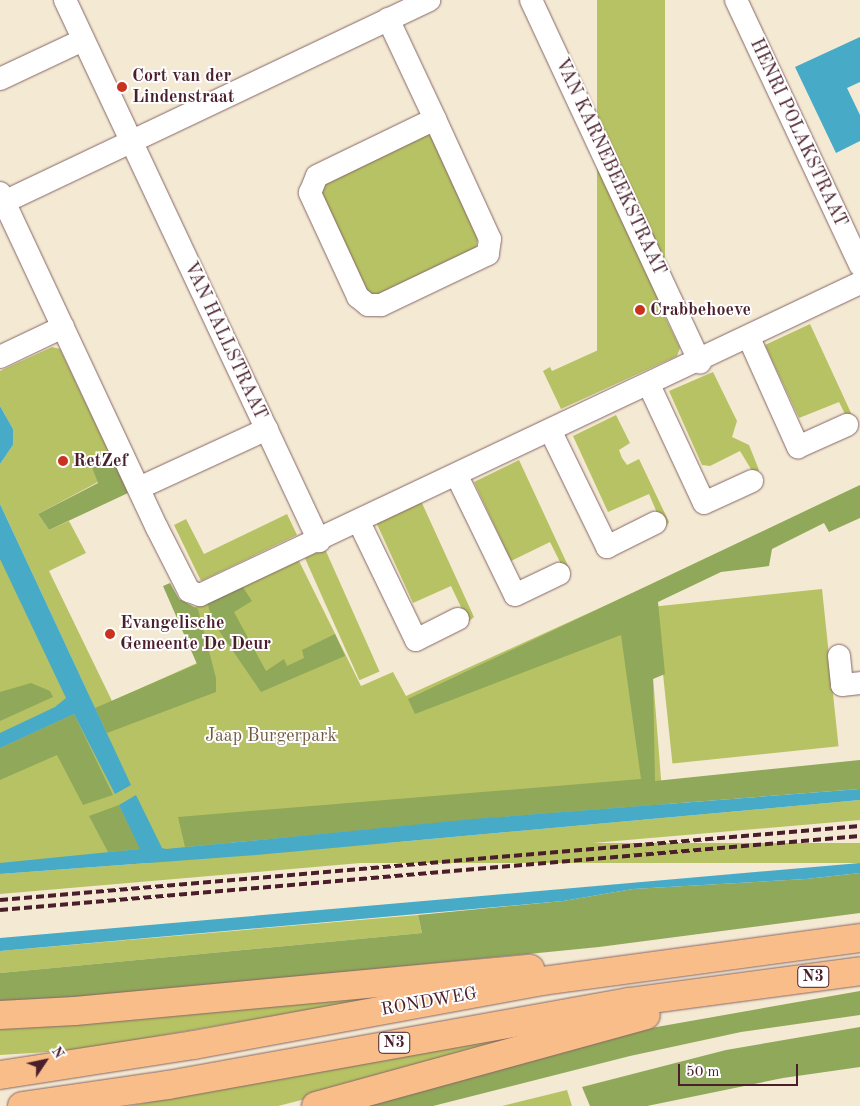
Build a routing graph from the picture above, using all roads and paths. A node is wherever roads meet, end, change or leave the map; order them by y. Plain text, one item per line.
1 (64, 0) edge
2 (429, 0) edge
3 (531, 0) edge
4 (736, 0) edge
5 (388, 19) junction
6 (83, 40) junction
7 (0, 78) edge
8 (435, 119) junction
9 (132, 142) junction
10 (2, 197) edge
11 (860, 265) edge
12 (860, 284) edge
13 (63, 327) junction
14 (749, 338) junction
15 (0, 357) edge
16 (700, 362) junction
17 (649, 385) junction
18 (847, 425) dead end
19 (267, 429) junction
20 (551, 432) junction
21 (457, 476) junction
22 (752, 481) dead end
23 (139, 488) junction
24 (359, 522) junction
25 (655, 523) dead end
26 (319, 541) junction
27 (559, 574) dead end
28 (458, 619) dead end
29 (839, 656) dead end
30 (860, 683) edge
31 (860, 938) edge
32 (654, 964) junction
33 (860, 971) edge
34 (765, 982) junction
35 (0, 1015) edge
36 (0, 1075) edge
37 (22, 1106) edge
38 (316, 1106) edge

1 - 6 street
2 - 5 street
3 - 16 street, VAN KARNEBEEKSTRAAT
4 - 11 street, HENRI POLAKSTRAAT
5 - 8 street
5 - 9 street
6 - 7 street
6 - 9 street
8 - 8 street
9 - 10 street
9 - 19 street, VAN HALLSTRAAT
10 - 13 street
12 - 14 street
13 - 15 street
13 - 23 street
14 - 16 street
14 - 18 street
16 - 17 street
17 - 20 street
17 - 22 street
19 - 23 street
19 - 26 street, VAN HALLSTRAAT
20 - 21 street
20 - 25 street
21 - 24 street
21 - 27 street
23 - 26 street
24 - 26 street
24 - 28 street
29 - 30 street
31 - 32 highway, RONDWEG / N3
32 - 35 highway, N3
32 - 36 highway, RONDWEG / N3
33 - 34 highway, RONDWEG / N3
34 - 37 highway, RONDWEG / N3
34 - 38 highway, N3

